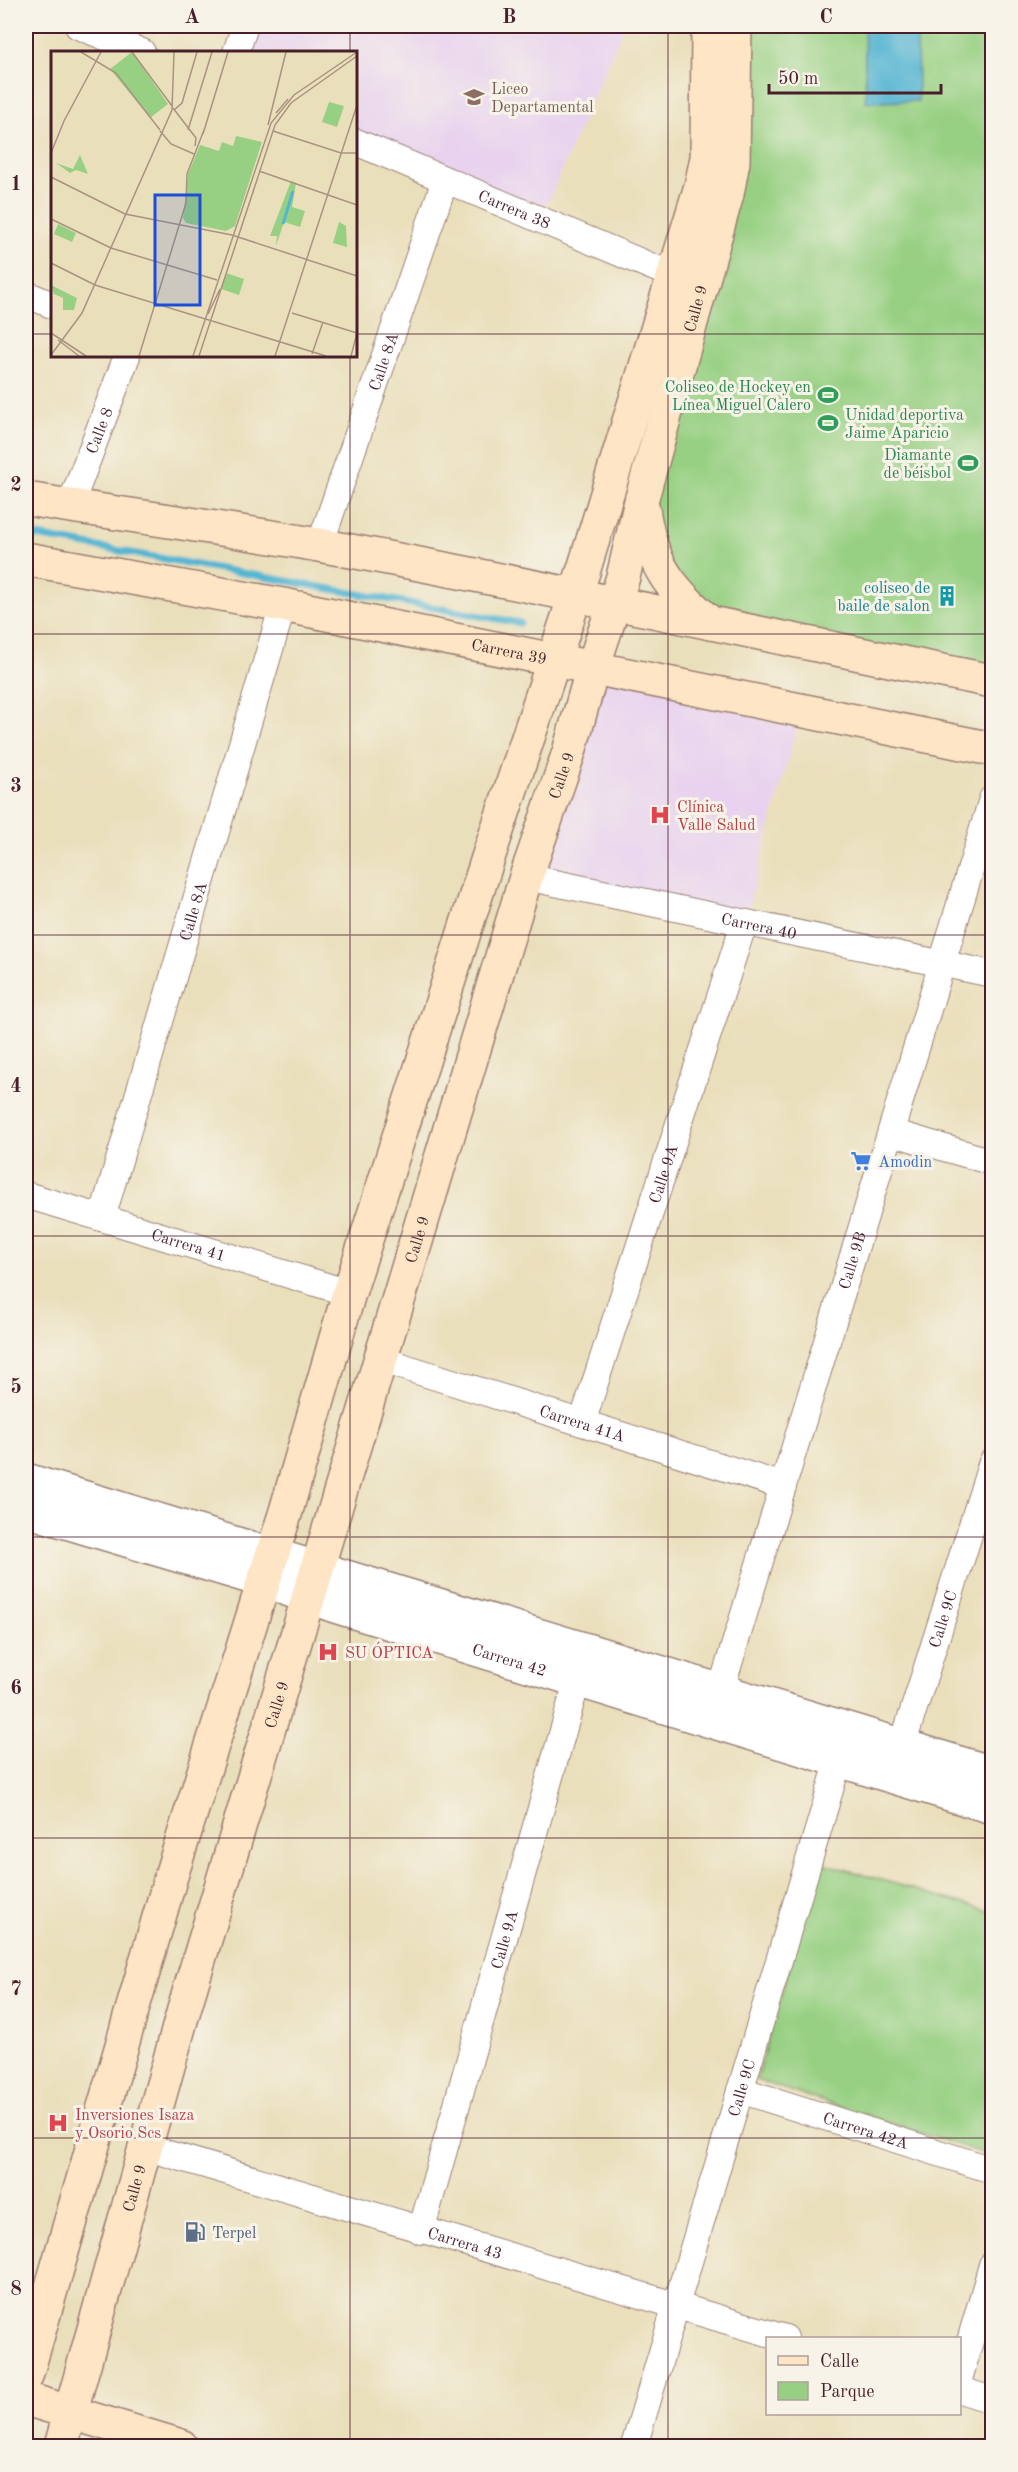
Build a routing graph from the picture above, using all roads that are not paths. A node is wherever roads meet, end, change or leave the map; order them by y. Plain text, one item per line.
1 (78, 26) edge
2 (245, 26) edge
3 (708, 26) edge
4 (735, 26) edge
5 (140, 51) edge
6 (236, 51) edge
7 (357, 142) edge
8 (445, 180) junction
9 (674, 276) junction
10 (26, 294) edge
11 (51, 305) edge
12 (127, 357) edge
13 (26, 498) edge
14 (641, 501) junction
15 (70, 506) junction
16 (320, 545) junction
17 (26, 559) edge
18 (576, 594) junction
19 (614, 603) junction
20 (283, 605) junction
21 (712, 624) junction
22 (553, 659) junction
23 (593, 667) junction
24 (993, 681) edge
25 (993, 749) edge
26 (993, 799) edge
27 (526, 878) junction
28 (744, 923) junction
29 (942, 963) junction
30 (993, 974) edge
31 (891, 1132) junction
32 (993, 1162) edge
33 (26, 1196) edge
34 (102, 1218) junction
35 (350, 1293) junction
36 (382, 1360) junction
37 (582, 1423) junction
38 (993, 1462) edge
39 (26, 1480) edge
40 (783, 1486) junction
41 (26, 1510) edge
42 (268, 1568) junction
43 (314, 1583) junction
44 (582, 1665) junction
45 (716, 1706) junction
46 (848, 1729) junction
47 (902, 1746) junction
48 (839, 1760) junction
49 (993, 1773) edge
50 (893, 1777) junction
51 (993, 1807) edge
52 (243, 1817) junction
53 (171, 1876) junction
54 (160, 1921) junction
55 (185, 2006) junction
56 (740, 2090) junction
57 (145, 2147) junction
58 (993, 2170) edge
59 (421, 2231) junction
60 (993, 2265) edge
61 (48, 2301) junction
62 (676, 2306) junction
63 (26, 2328) edge
64 (782, 2337) edge
65 (961, 2373) edge
66 (26, 2376) edge
67 (961, 2390) edge
68 (26, 2399) edge
69 (993, 2400) edge
70 (71, 2412) junction
71 (61, 2446) edge
72 (181, 2446) edge
73 (633, 2446) edge

1 - 5 street
2 - 6 street
3 - 9 main road, Calle 9
4 - 14 main road, Calle 9
7 - 8 street, Carrera 38
8 - 9 street, Carrera 38
8 - 16 street, Calle 8A
9 - 18 main road, Calle 9
10 - 11 street
12 - 15 street, Calle 8
13 - 15 main road
14 - 19 main road, Calle 9
14 - 21 main road
15 - 16 main road
16 - 18 main road
17 - 20 main road, Carrera 39
18 - 19 main road
18 - 22 main road, Calle 9
19 - 21 main road
19 - 23 main road, Calle 9
20 - 22 main road, Carrera 39
20 - 34 street, Calle 8A
21 - 24 main road
22 - 23 main road, Carrera 39
22 - 35 main road, Calle 9
23 - 25 main road, Carrera 39
23 - 27 main road, Calle 9
26 - 29 street, Calle 9B
27 - 28 street, Carrera 40
27 - 36 main road, Calle 9
28 - 29 street, Carrera 40
28 - 37 street, Calle 9A
29 - 30 street, Carrera 40
29 - 31 street, Calle 9B
31 - 32 street
31 - 40 street, Calle 9B
33 - 34 street, Carrera 41
34 - 35 street, Carrera 41
35 - 42 main road, Calle 9
36 - 37 street, Carrera 41A
36 - 43 main road, Calle 9
37 - 40 street, Carrera 41A
38 - 47 street, Calle 9C
39 - 42 street, Carrera 42
40 - 45 street, Calle 9B
41 - 42 street, Carrera 42
42 - 43 street, Carrera 42
42 - 53 main road, Calle 9
43 - 44 street, Carrera 42
43 - 52 main road, Calle 9
44 - 45 street, Carrera 42
44 - 59 street, Calle 9A
45 - 46 street, Carrera 42
45 - 48 street, Carrera 42
46 - 47 street, Carrera 42
46 - 48 street, Calle 9C
47 - 49 street, Carrera 42
47 - 50 street, Calle 9C
48 - 50 street, Carrera 42
48 - 56 street, Calle 9C
50 - 51 street, Carrera 42
52 - 53 main road
52 - 55 main road, Calle 9
53 - 54 main road, Calle 9
54 - 55 main road
54 - 61 main road, Calle 9
55 - 57 main road, Calle 9
56 - 58 street, Carrera 42A
56 - 62 street, Calle 9C
57 - 59 street, Carrera 43
57 - 70 main road, Calle 9
59 - 62 street, Carrera 43
60 - 65 street
61 - 63 main road
61 - 66 main road, Calle 9
62 - 64 street, Carrera 43
62 - 73 street, Calle 9C
67 - 69 street
68 - 70 main road
70 - 71 main road, Calle 9
70 - 72 main road

